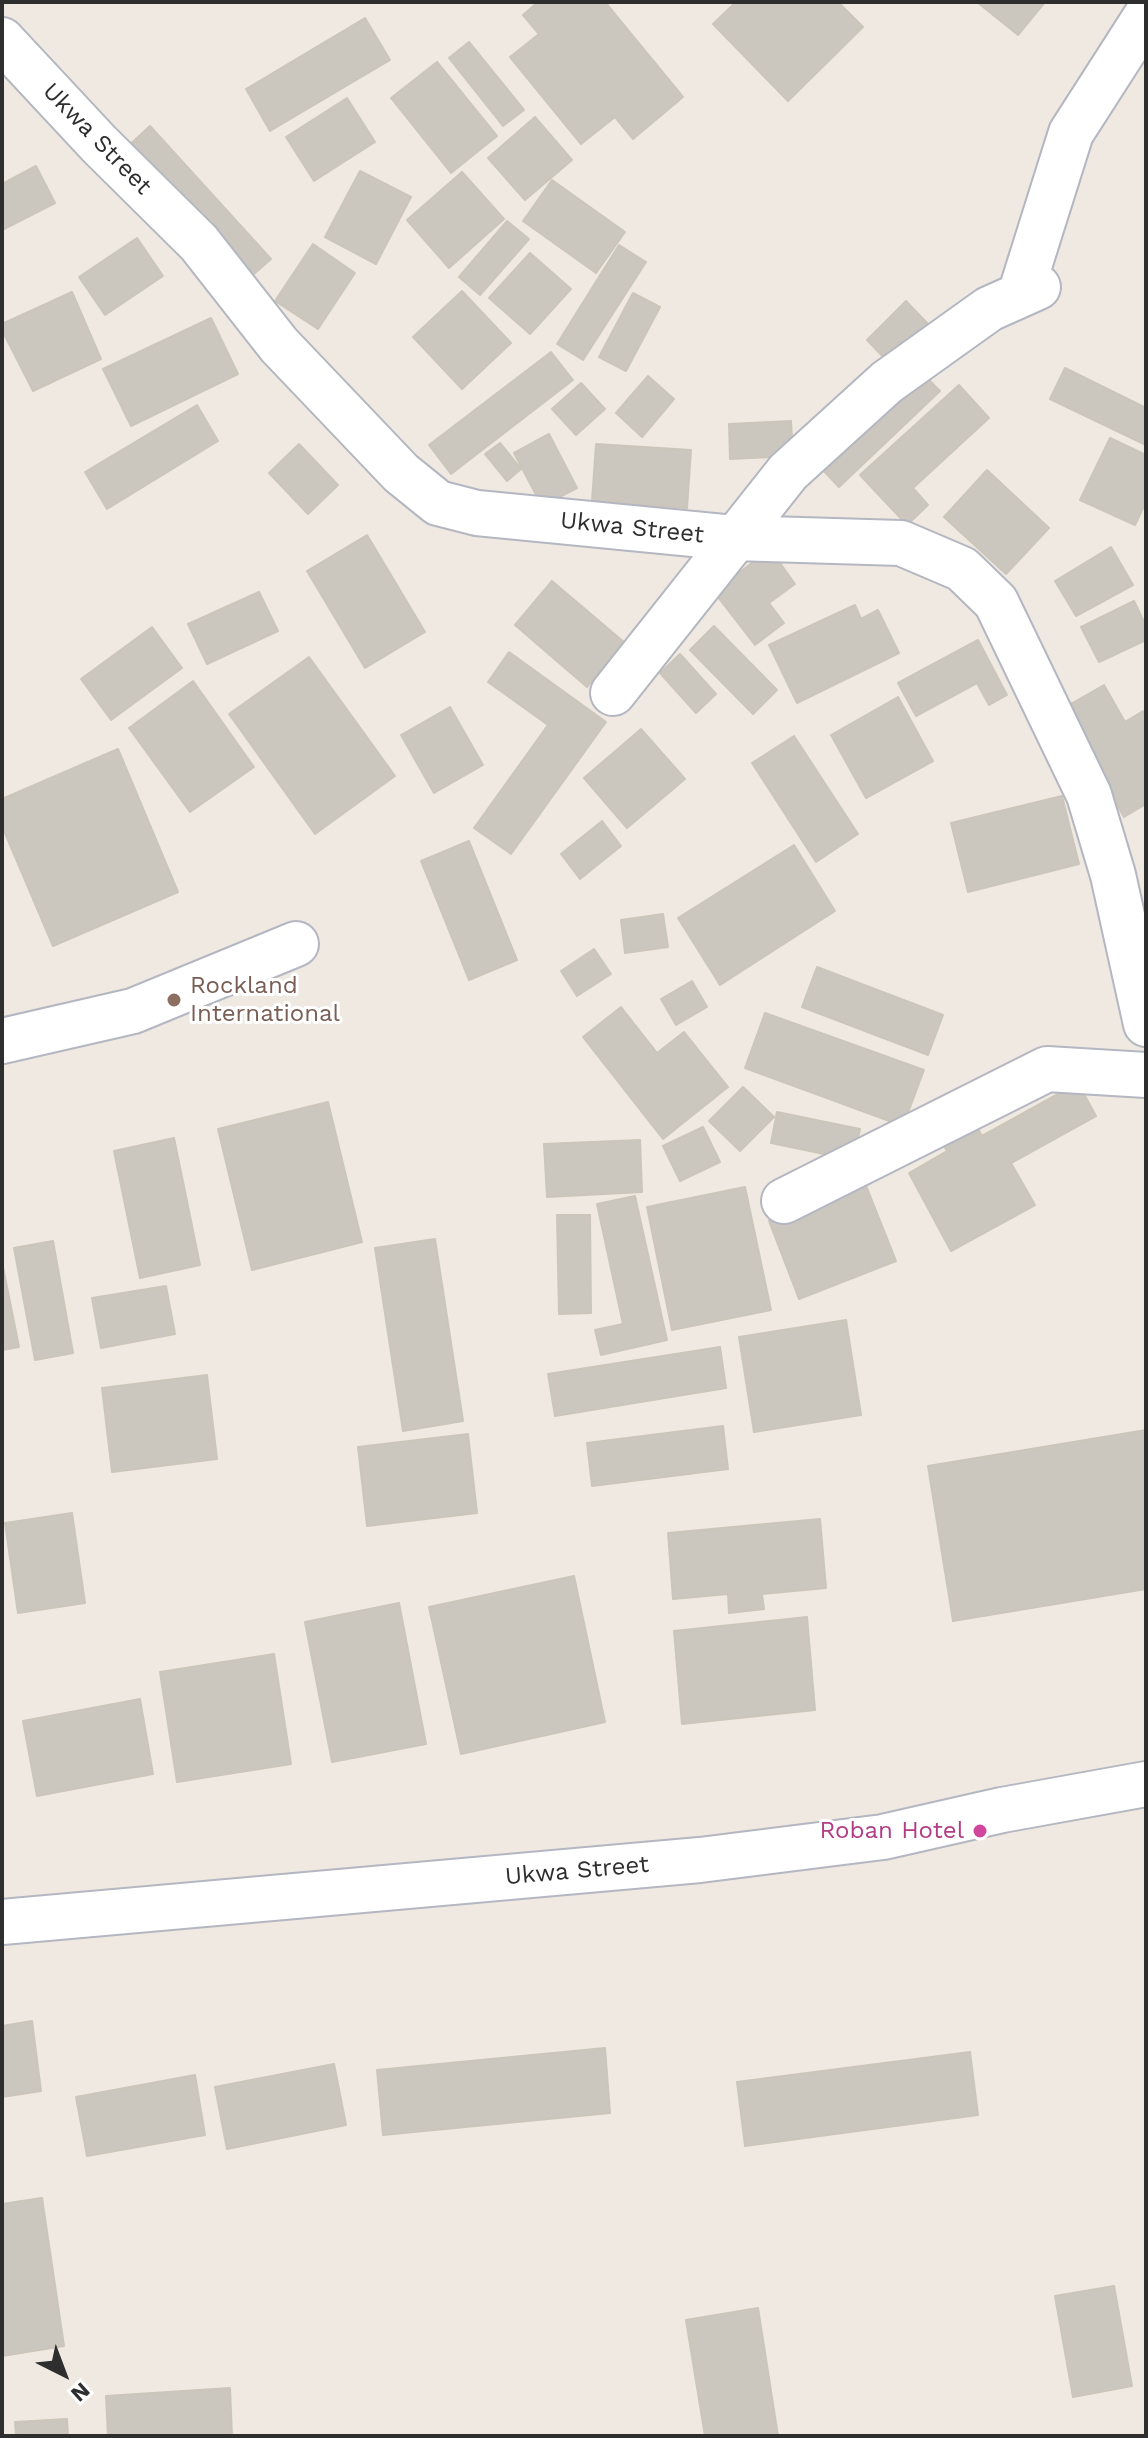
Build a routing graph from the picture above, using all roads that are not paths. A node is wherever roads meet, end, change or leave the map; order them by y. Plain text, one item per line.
1 (1146, 16) edge
2 (2, 40) edge
3 (734, 538) junction
4 (613, 693) dead end
5 (296, 944) dead end
6 (1146, 1024) edge
7 (2, 1041) edge
8 (1146, 1075) edge
9 (784, 1201) dead end
10 (1146, 1784) edge
11 (2, 1922) edge

1 - 3 street
2 - 3 street, Ukwa Street
3 - 4 street
3 - 6 street, Ukwa Street
5 - 7 street
8 - 9 street
10 - 11 street, Ukwa Street

